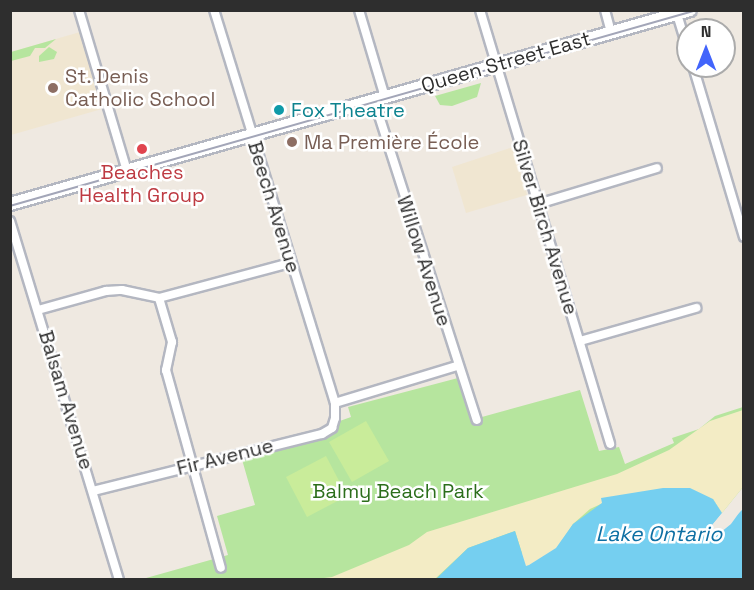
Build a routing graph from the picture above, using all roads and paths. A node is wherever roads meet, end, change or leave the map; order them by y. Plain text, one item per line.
1 (79, 10) edge
2 (214, 10) edge
3 (359, 10) edge
4 (480, 10) edge
5 (604, 10) edge
6 (684, 12) edge
7 (611, 33) junction
8 (497, 65) junction
9 (697, 78) edge
10 (380, 98) junction
11 (252, 135) junction
12 (657, 168) dead end
13 (127, 171) junction
14 (10, 204) edge
15 (538, 204) junction
16 (10, 221) edge
17 (744, 237) edge
18 (290, 263) junction
19 (159, 298) junction
20 (696, 308) dead end
21 (38, 310) junction
22 (580, 342) junction
23 (458, 366) junction
24 (335, 403) junction
25 (477, 420) dead end
26 (610, 444) dead end
27 (191, 465) junction
28 (93, 491) junction
29 (221, 568) dead end
30 (119, 579) edge

1 - 13 street
2 - 11 street, Beech Avenue
3 - 10 street, Willow Avenue
4 - 8 street, Silver Birch Avenue
5 - 7 street
6 - 7 main road, Queen Street East
7 - 8 main road, Queen Street East
8 - 10 main road, Queen Street East
8 - 15 street, Silver Birch Avenue
9 - 17 street
10 - 11 main road, Queen Street East
10 - 23 street, Willow Avenue
11 - 13 main road, Queen Street East
11 - 18 street, Beech Avenue
12 - 15 street
13 - 14 main road, Queen Street East
15 - 22 street, Silver Birch Avenue
16 - 21 street, Balsam Avenue
18 - 19 street
18 - 24 street, Beech Avenue
19 - 21 street
19 - 27 street
20 - 22 street
21 - 28 street, Balsam Avenue
22 - 26 street, Silver Birch Avenue
23 - 24 street
23 - 25 street, Willow Avenue
24 - 27 street, Fir Avenue
27 - 28 street, Fir Avenue
27 - 29 street
28 - 30 street, Balsam Avenue

